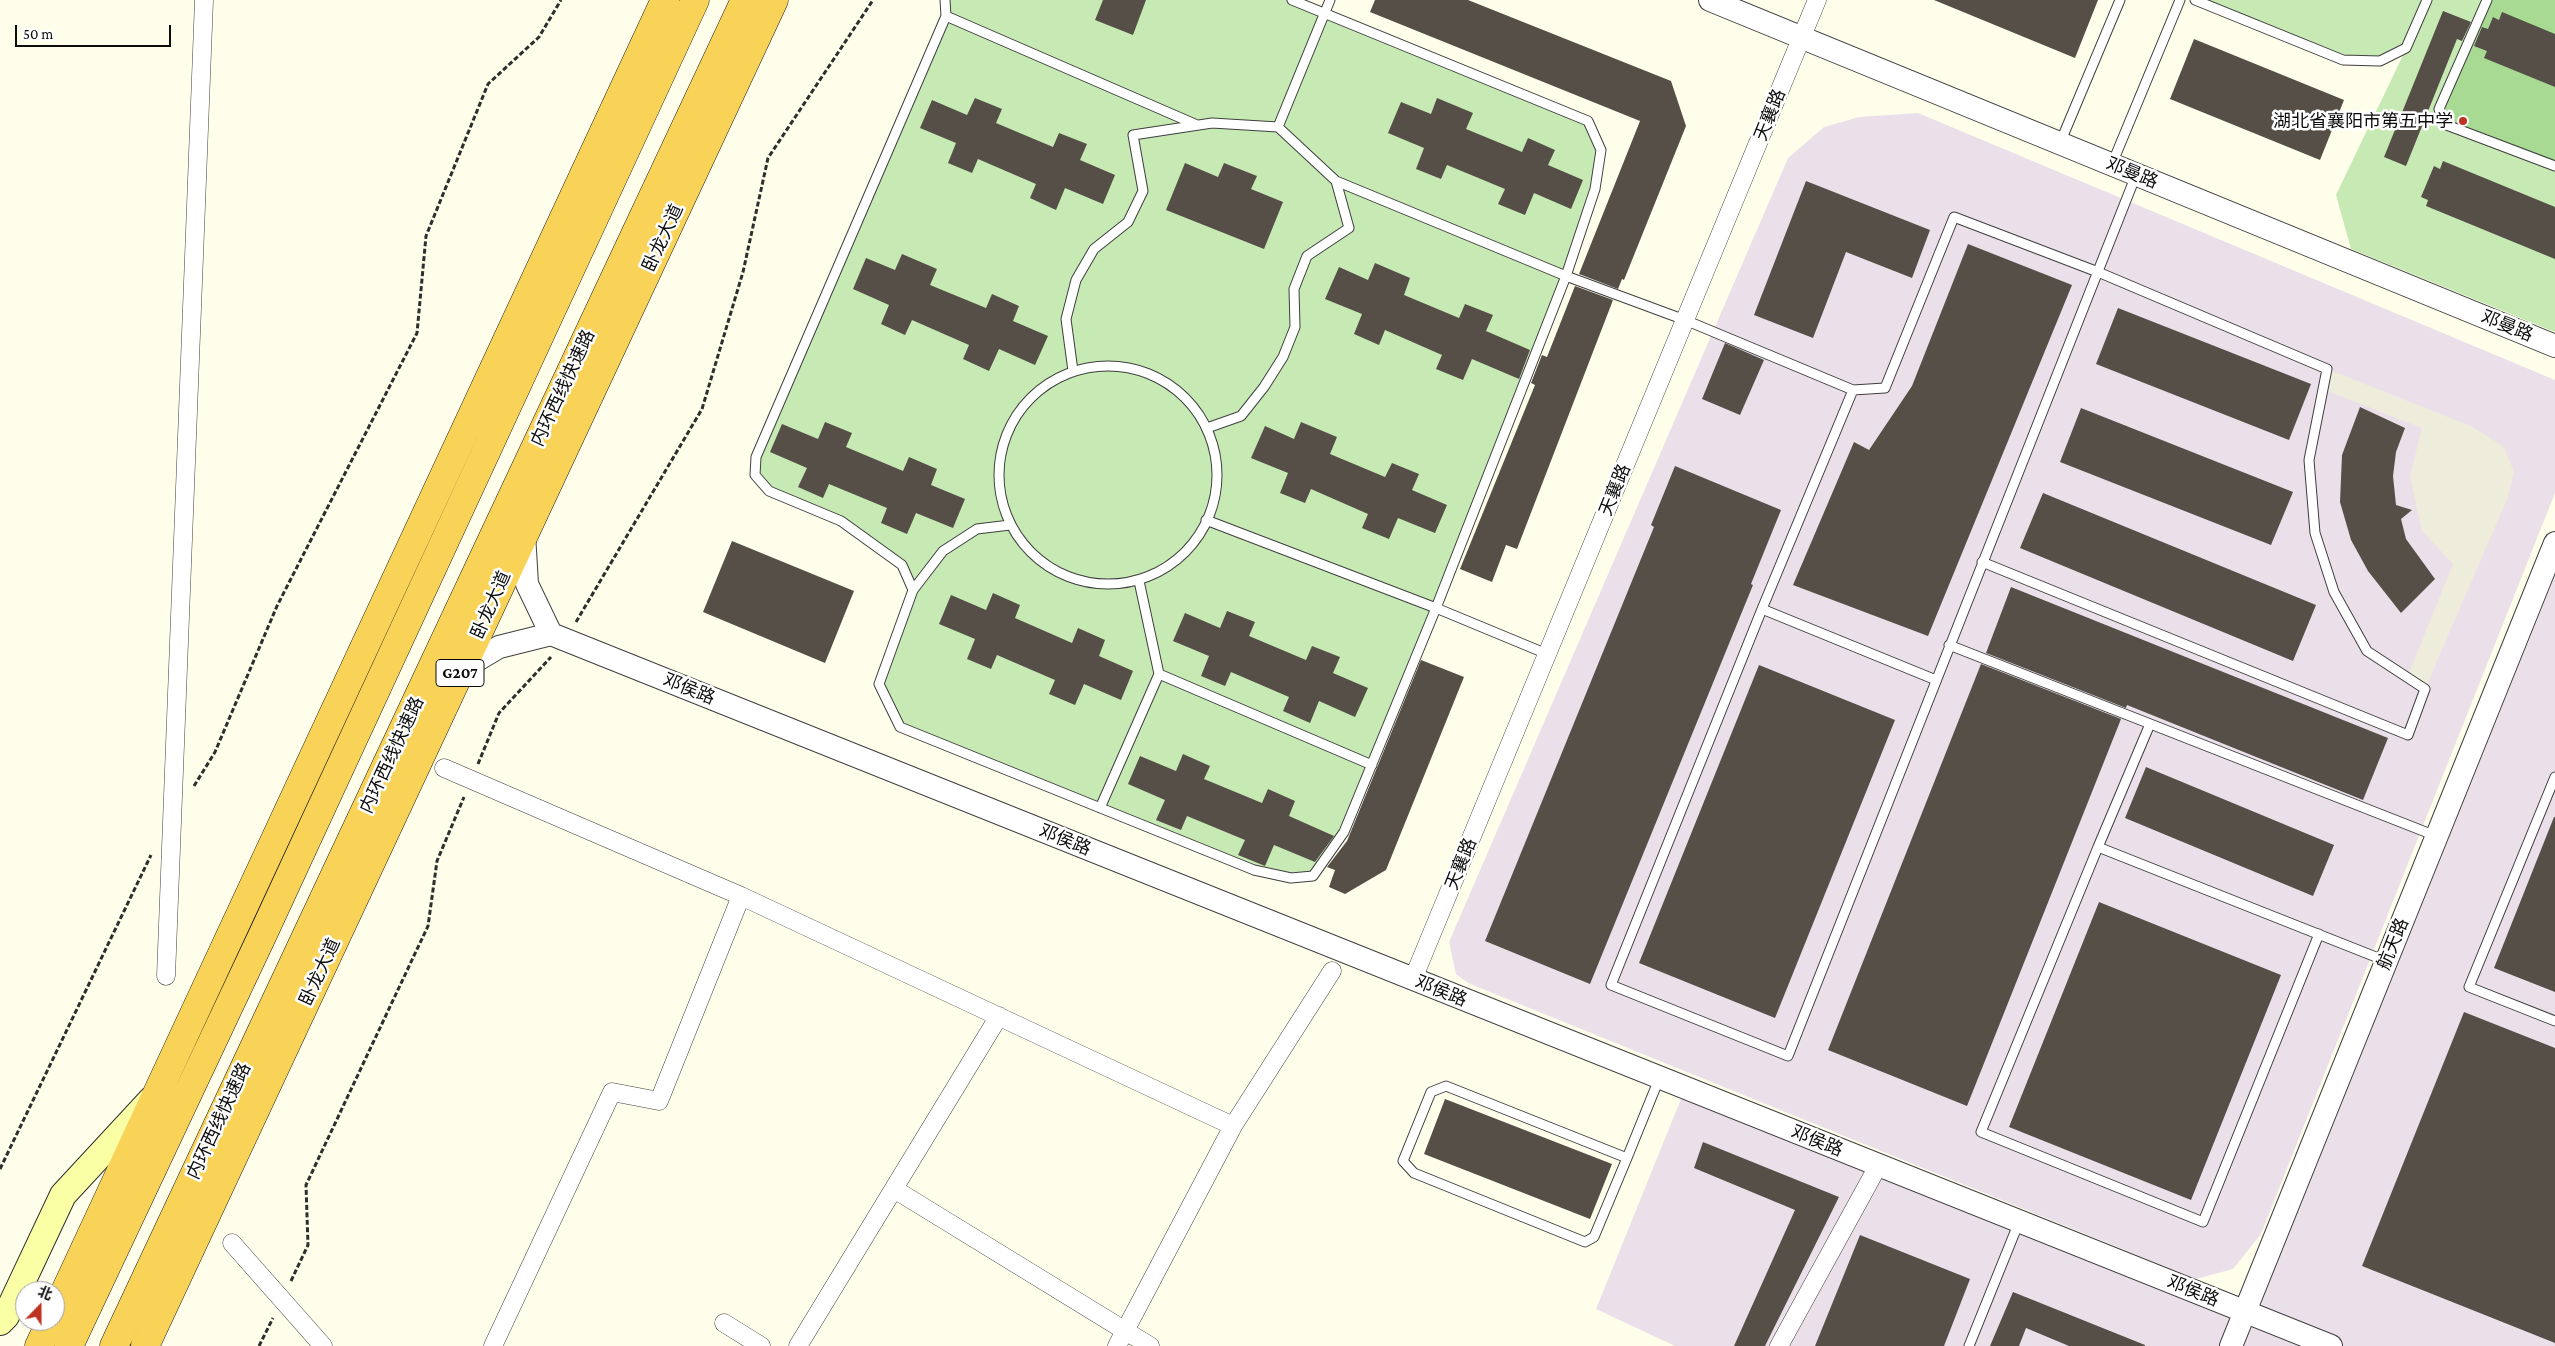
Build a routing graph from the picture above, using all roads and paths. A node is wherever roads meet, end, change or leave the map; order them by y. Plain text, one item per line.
1 (204, 0) edge
2 (561, 0) edge
3 (664, 0) edge
4 (695, 0) edge
5 (745, 0) edge
6 (774, 0) edge
7 (873, 0) edge
8 (945, 0) edge
9 (1292, 0) edge
10 (1330, 0) edge
11 (1710, 0) edge
12 (1817, 0) edge
13 (2120, 0) edge
14 (2180, 0) edge
15 (2195, 0) edge
16 (2426, 0) edge
17 (2487, 0) edge
18 (1325, 13) junction
19 (946, 16) junction
20 (1802, 38) junction
21 (1197, 125) junction
22 (1278, 127) junction
23 (2059, 143) junction
24 (2112, 165) junction
25 (2555, 166) edge
26 (2136, 175) junction
27 (1336, 181) junction
28 (2098, 272) junction
29 (1566, 276) junction
30 (1685, 320) junction
31 (2555, 346) edge
32 (1073, 371) junction
33 (1853, 390) junction
34 (1207, 428) junction
35 (1206, 520) junction
36 (1010, 525) junction
37 (524, 533) junction
38 (2555, 543) edge
39 (1982, 562) junction
40 (1139, 580) junction
41 (913, 590) junction
42 (1436, 608) junction
43 (1762, 608) junction
44 (558, 636) junction
45 (1949, 645) junction
46 (1547, 654) junction
47 (462, 669) junction
48 (1159, 674) junction
49 (1936, 680) junction
50 (2150, 724) junction
51 (1372, 764) junction
52 (444, 768) dead end
53 (2555, 777) edge
54 (471, 779) junction
55 (191, 790) dead end
56 (1100, 808) junction
57 (2436, 836) junction
58 (2098, 847) junction
59 (152, 852) dead end
60 (741, 896) junction
61 (2319, 934) junction
62 (2386, 961) junction
63 (1332, 971) dead end
64 (166, 976) dead end
65 (1413, 979) junction
66 (999, 1016) junction
67 (2555, 1020) edge
68 (1659, 1078) junction
69 (160, 1091) junction
70 (1233, 1126) junction
71 (1626, 1158) junction
72 (1878, 1166) junction
73 (0, 1169) edge
74 (894, 1189) junction
75 (2019, 1222) junction
76 (232, 1243) dead end
77 (140, 1288) junction
78 (65, 1292) edge
79 (282, 1299) junction
80 (162, 1307) junction
81 (2245, 1312) junction
82 (0, 1322) edge
83 (724, 1322) dead end
84 (47, 1331) edge
85 (1121, 1339) edge
86 (40, 1346) edge
87 (69, 1346) edge
88 (114, 1346) edge
89 (119, 1346) edge
90 (145, 1346) edge
91 (160, 1346) edge
92 (259, 1346) edge
93 (323, 1346) edge
94 (493, 1346) edge
95 (761, 1346) edge
96 (798, 1346) edge
97 (1150, 1346) edge
98 (1779, 1346) edge
99 (1969, 1346) edge
100 (2231, 1346) edge
101 (2332, 1346) edge

1 - 64 street
2 - 55 path
3 - 69 highway
4 - 87 highway
5 - 77 highway, 内环西线快速路
6 - 37 highway, 卧龙大道 / G207
7 - 44 path
8 - 19 lane
9 - 18 lane
10 - 18 lane
11 - 20 street, 邓曼路
12 - 20 street, 天襄路
13 - 23 lane
14 - 24 lane
15 - 16 lane
17 - 25 lane
18 - 22 lane
18 - 29 lane
19 - 21 lane
19 - 41 lane
20 - 23 street, 邓曼路
20 - 30 street, 天襄路
21 - 22 lane
21 - 32 lane
22 - 27 lane
23 - 24 street, 邓曼路
24 - 26 street, 邓曼路
26 - 28 lane
26 - 31 street, 邓曼路
27 - 29 lane
27 - 34 lane
28 - 33 lane
28 - 39 lane
28 - 39 lane
29 - 30 lane
29 - 42 lane
30 - 33 lane
30 - 46 street, 天襄路
32 - 34 lane
32 - 36 lane
33 - 43 lane
34 - 35 lane
35 - 40 lane
35 - 42 lane
36 - 40 lane
36 - 41 lane
37 - 44 street
37 - 47 highway, 卧龙大道 / G207
38 - 57 street, 航天路
39 - 45 lane
40 - 48 lane
41 - 56 lane
42 - 46 lane
42 - 51 lane
43 - 49 lane
43 - 49 lane
44 - 47 street
44 - 54 path
44 - 65 street, 邓侯路
45 - 49 lane
45 - 50 lane
46 - 65 street, 天襄路
47 - 80 highway, 卧龙大道 / G207
48 - 51 lane
48 - 56 lane
50 - 57 lane
50 - 58 lane
51 - 56 lane
52 - 54 street
53 - 67 lane
54 - 60 street
54 - 79 path
57 - 62 street, 航天路
58 - 61 lane
58 - 61 lane
59 - 73 path
60 - 66 street
60 - 94 street
61 - 62 lane
62 - 81 street, 航天路
63 - 70 street
65 - 68 street, 邓侯路
66 - 70 street
66 - 74 street
68 - 71 lane
68 - 72 street, 邓侯路
69 - 78 highway
69 - 82 main road
70 - 85 street
71 - 71 lane
72 - 75 street, 邓侯路
72 - 98 street
74 - 85 street
74 - 96 street
75 - 81 street, 邓侯路
75 - 99 lane
76 - 79 street
77 - 88 highway, 内环西线快速路
77 - 89 highway
79 - 92 path
79 - 93 street
80 - 90 highway, 卧龙大道 / G207
80 - 91 main road
81 - 100 street, 航天路
81 - 101 street, 邓侯路
83 - 95 street
84 - 86 highway
85 - 97 street

